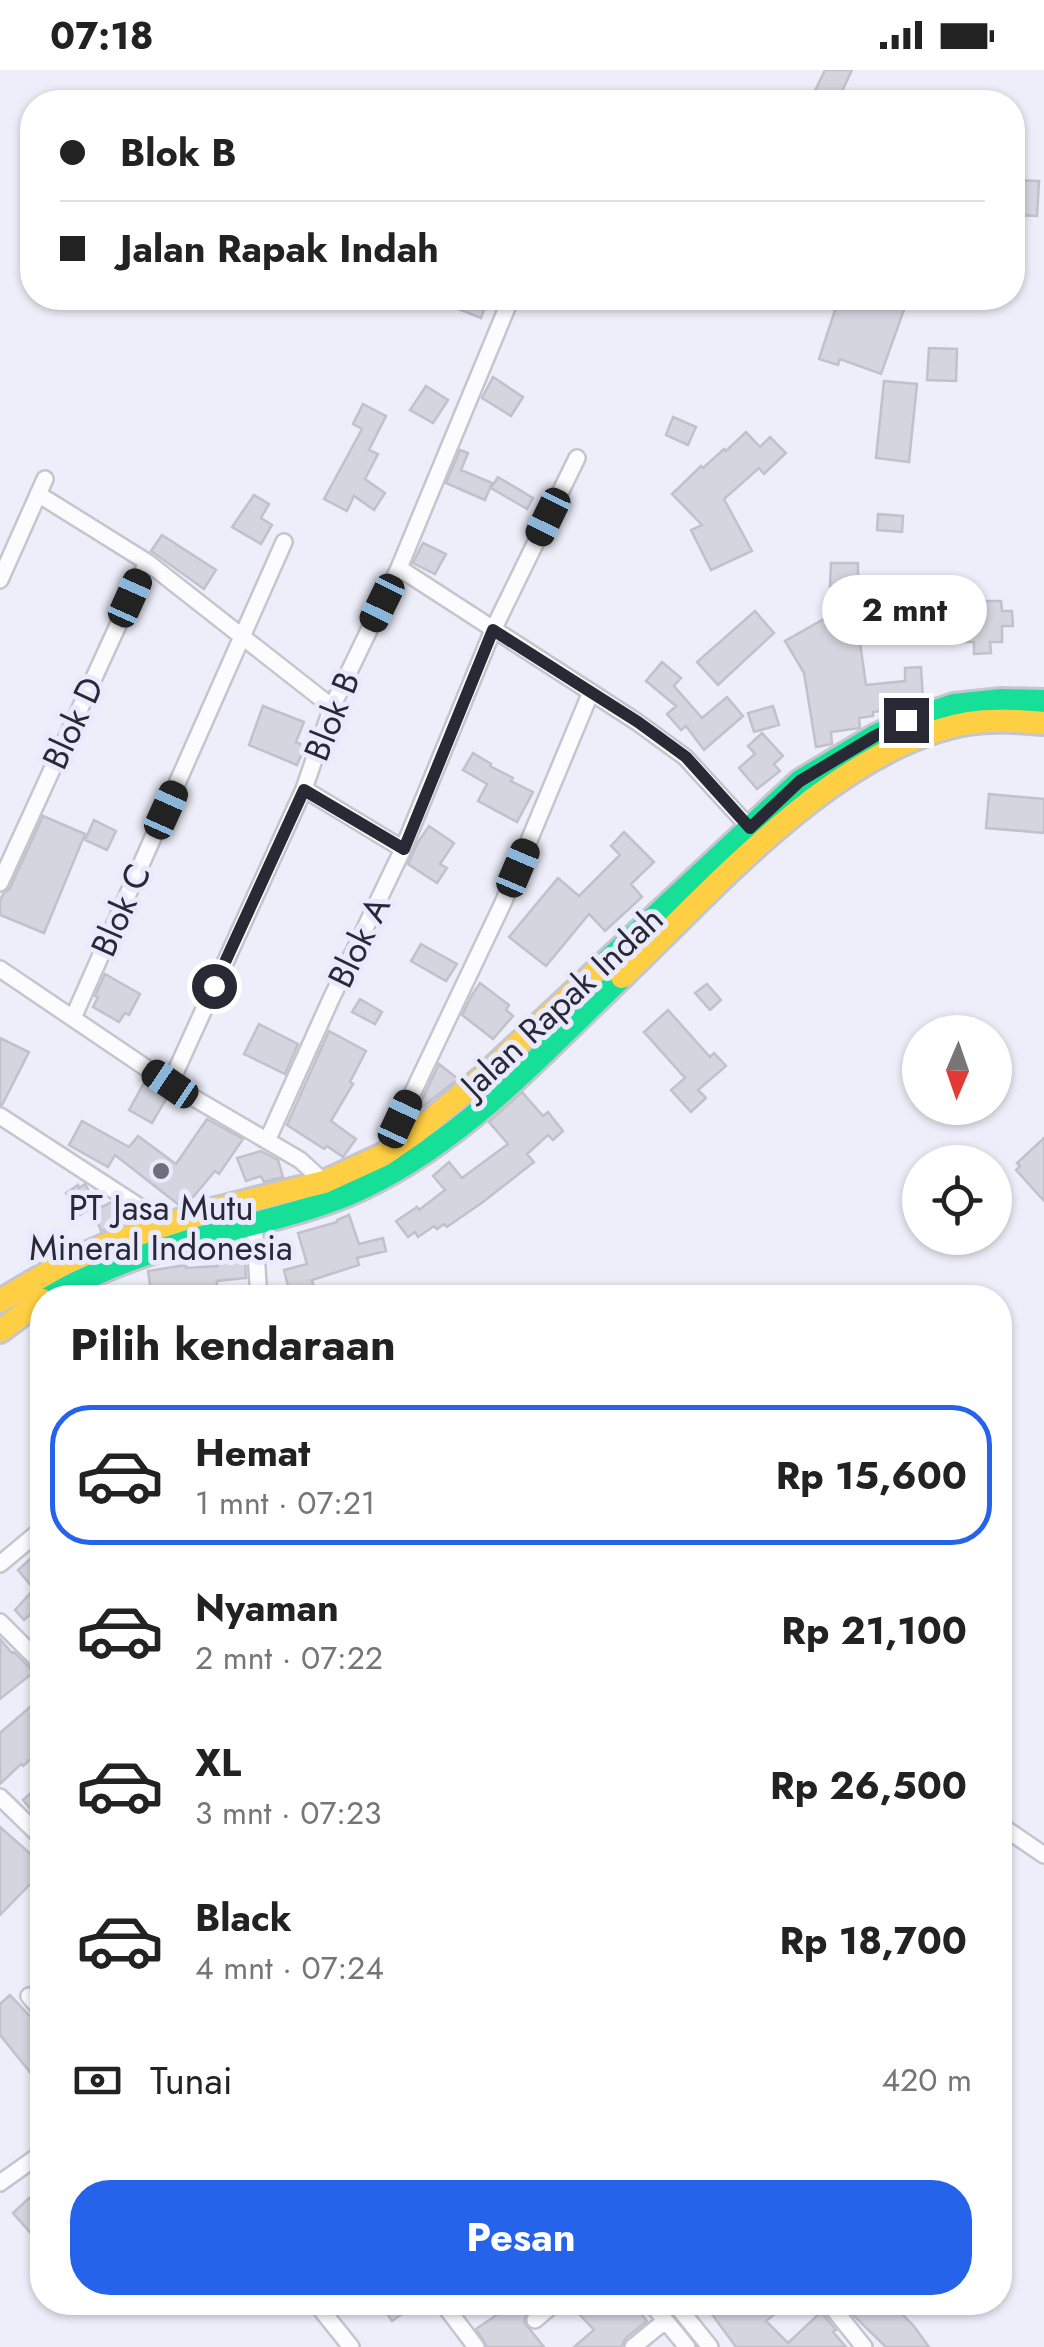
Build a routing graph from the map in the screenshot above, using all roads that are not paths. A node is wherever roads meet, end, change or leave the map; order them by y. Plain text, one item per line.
1 (505, 310) edge
2 (577, 458) dead end
3 (284, 542) dead end
4 (147, 562) junction
5 (398, 568) junction
6 (0, 580) edge
7 (493, 630) junction
8 (242, 638) junction
9 (592, 692) junction
10 (1044, 701) edge
11 (332, 707) junction
12 (1044, 724) edge
13 (304, 790) junction
14 (750, 828) junction
15 (404, 849) junction
16 (0, 883) edge
17 (0, 969) edge
18 (73, 1018) junction
19 (170, 1084) junction
20 (0, 1116) edge
21 (267, 1141) junction
22 (383, 1155) junction
23 (324, 1182) junction
24 (254, 1223) junction
25 (166, 1224) junction
26 (68, 1285) edge
27 (258, 1285) edge
28 (0, 1300) edge
29 (30, 1309) edge
30 (0, 1330) edge
31 (30, 1539) edge
32 (0, 1564) edge
33 (0, 1622) edge
34 (30, 1652) edge
35 (0, 1796) edge
36 (30, 1826) edge
37 (1012, 1833) edge
38 (1044, 1855) edge
39 (30, 2162) edge
40 (0, 2183) edge
41 (326, 2315) edge
42 (452, 2315) edge
43 (540, 2315) edge
44 (660, 2315) edge
45 (684, 2315) edge
46 (838, 2315) edge
47 (534, 2320) dead end
48 (665, 2321) junction
49 (352, 2347) edge
50 (476, 2347) edge
51 (633, 2347) edge
52 (687, 2347) edge
53 (710, 2347) edge
54 (864, 2347) edge

1 - 5 street, Blok B
2 - 7 street, Blok A
3 - 8 street, Blok C
4 - 6 street
4 - 8 street
4 - 16 street, Blok D
5 - 7 street
5 - 11 street, Blok B
7 - 9 street
7 - 15 street, Blok A
8 - 11 street
8 - 18 street, Blok C
9 - 14 street
9 - 22 street
10 - 14 main road, Jalan Rapak Indah
11 - 13 street, Blok B
12 - 24 main road, Jalan Rapak Indah
13 - 15 street
13 - 19 street, Blok B
14 - 22 main road, Jalan Rapak Indah
15 - 21 street, Blok A
17 - 18 street
18 - 19 street
19 - 21 street
20 - 25 street
21 - 23 street
22 - 23 main road, Jalan Rapak Indah
23 - 25 main road, Jalan Rapak Indah
24 - 26 main road, Jalan Rapak Indah
24 - 27 street
25 - 28 main road, Jalan Rapak Indah
29 - 30 main road, Jalan Rapak Indah
31 - 32 street
33 - 34 street
35 - 36 street
37 - 38 street
39 - 40 street
41 - 49 street
42 - 50 street
43 - 47 street
44 - 48 street
45 - 53 street
46 - 54 street
48 - 51 street
48 - 52 street

